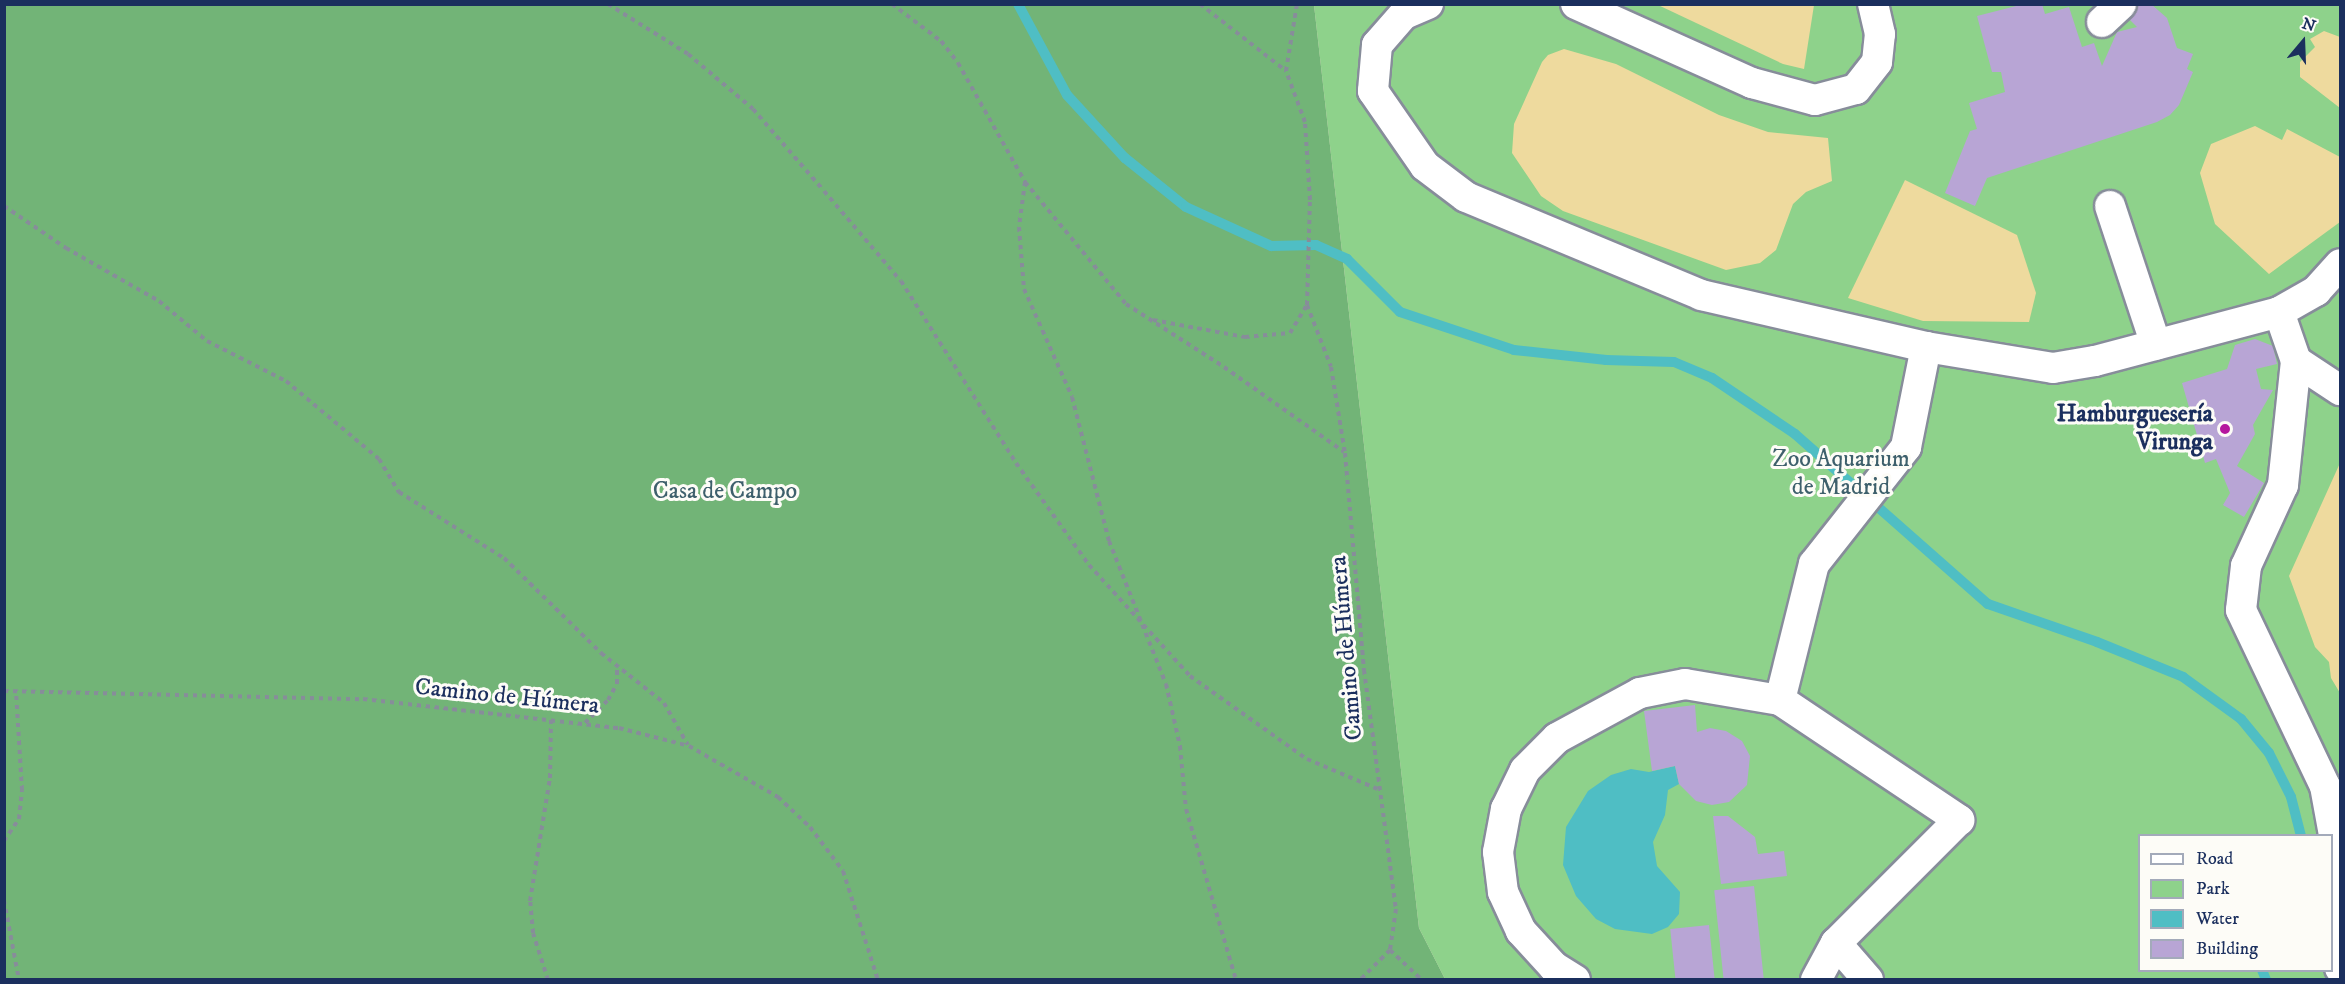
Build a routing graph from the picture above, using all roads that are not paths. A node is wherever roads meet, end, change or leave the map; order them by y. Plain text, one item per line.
1 (1428, 4) edge
2 (1576, 4) edge
3 (1873, 4) edge
4 (2110, 206) dead end
5 (2340, 264) edge
6 (2328, 286) edge
7 (2279, 312) junction
8 (2156, 345) junction
9 (1926, 347) junction
10 (2296, 361) junction
11 (2340, 390) edge
12 (1780, 700) junction
13 (2340, 868) edge
14 (2333, 910) edge
15 (2333, 932) edge
16 (1836, 943) junction
17 (2340, 968) edge
18 (1575, 980) edge
19 (1816, 980) edge
20 (1868, 980) edge

1 - 9 street
2 - 3 street
4 - 8 street
5 - 6 street
6 - 7 street
7 - 8 street
7 - 10 street
8 - 9 street
9 - 12 street
10 - 11 street
10 - 13 street
12 - 16 street
12 - 18 street
13 - 14 street
15 - 17 street
16 - 19 street
16 - 20 street

